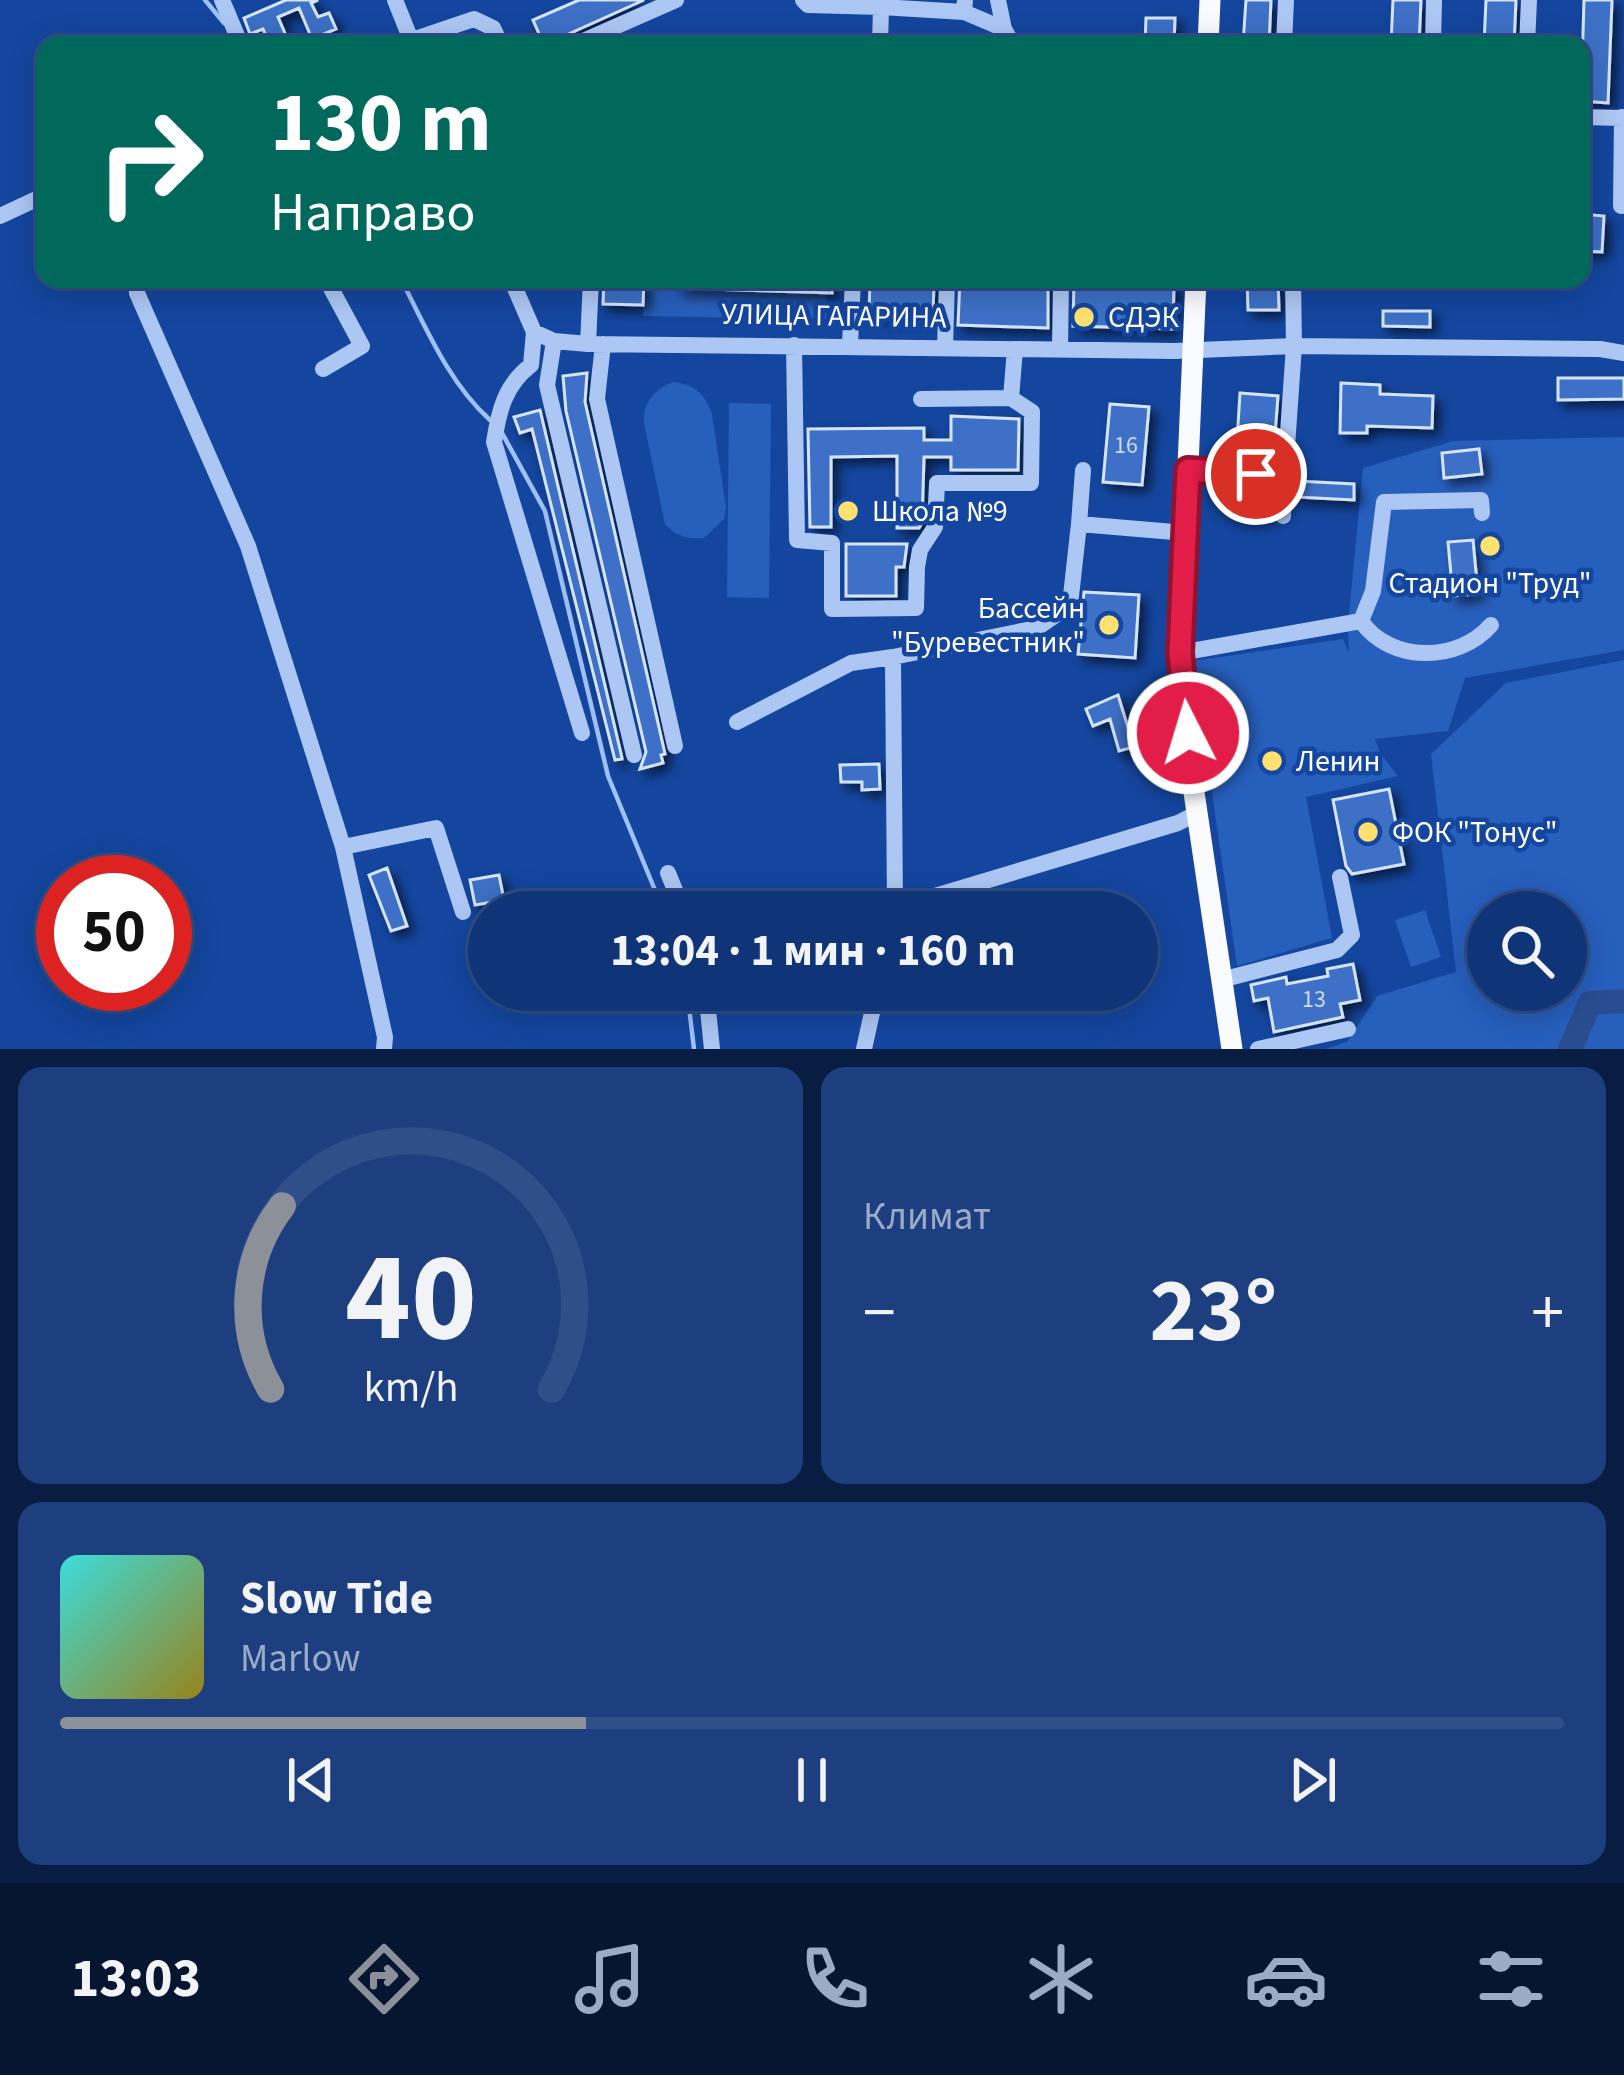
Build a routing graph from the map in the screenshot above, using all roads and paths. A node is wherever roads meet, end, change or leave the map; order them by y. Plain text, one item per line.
1 (222, 0) edge
2 (395, 0) edge
3 (676, 0) edge
4 (803, 0) edge
5 (998, 0) edge
6 (1210, 0) edge
7 (1286, 0) edge
8 (1434, 0) edge
9 (1529, 0) edge
10 (965, 6) edge
11 (881, 7) junction
12 (237, 36) edge
13 (405, 36) edge
14 (427, 36) edge
15 (497, 36) edge
16 (594, 36) edge
17 (880, 36) edge
18 (1007, 36) edge
19 (1008, 36) edge
20 (1208, 36) edge
21 (1284, 36) edge
22 (1433, 36) edge
23 (1527, 36) edge
24 (1590, 116) edge
25 (1623, 117) edge
26 (36, 199) edge
27 (1621, 206) dead end
28 (0, 216) edge
29 (137, 288) edge
30 (331, 288) edge
31 (515, 288) edge
32 (592, 288) edge
33 (853, 288) edge
34 (947, 288) edge
35 (1061, 288) edge
36 (1195, 288) edge
37 (1293, 288) edge
38 (534, 332) junction
39 (554, 341) junction
40 (596, 344) junction
41 (794, 345) junction
42 (850, 345) junction
43 (1294, 346) junction
44 (945, 348) junction
45 (1016, 349) junction
46 (1060, 349) junction
47 (1192, 349) junction
48 (1624, 353) edge
49 (323, 369) dead end
50 (1011, 398) junction
51 (921, 399) dead end
52 (1083, 470) dead end
53 (1188, 470) junction
54 (1285, 476) junction
55 (1482, 513) dead end
56 (1282, 516) dead end
57 (1079, 524) junction
58 (1186, 533) junction
59 (1361, 621) junction
60 (1490, 625) dead end
61 (1180, 653) junction
62 (893, 657) junction
63 (737, 722) dead end
64 (582, 733) dead end
65 (676, 746) dead end
66 (634, 755) dead end
67 (1197, 813) junction
68 (343, 847) junction
69 (668, 873) dead end
70 (1340, 877) dead end
71 (675, 891) edge
72 (895, 891) edge
73 (957, 891) edge
74 (463, 912) dead end
75 (1221, 980) junction
76 (708, 1011) edge
77 (872, 1011) edge
78 (1348, 1029) dead end
79 (384, 1049) edge
80 (712, 1049) edge
81 (864, 1049) edge
82 (1232, 1049) edge
83 (1258, 1049) edge

1 - 12 street
2 - 13 street
3 - 16 street
4 - 11 street
5 - 19 street
6 - 20 main road
7 - 21 street
8 - 22 street
9 - 23 street
10 - 11 street
10 - 18 street
11 - 17 street
14 - 15 street
24 - 25 street
25 - 27 street
26 - 28 street
29 - 68 street
30 - 49 street
31 - 38 street
32 - 40 street
33 - 42 street
34 - 44 street
35 - 46 street
36 - 47 main road
37 - 43 street
38 - 39 street, УЛИЦА ГАГАРИНА
38 - 64 street
39 - 40 street, УЛИЦА ГАГАРИНА
39 - 66 street
40 - 41 street, УЛИЦА ГАГАРИНА
40 - 65 street
41 - 42 street, УЛИЦА ГАГАРИНА
41 - 50 street
42 - 44 street, УЛИЦА ГАГАРИНА
43 - 47 street, УЛИЦА ГАГАРИНА
43 - 48 street, УЛИЦА ГАГАРИНА
43 - 54 street
44 - 45 street, УЛИЦА ГАГАРИНА
45 - 46 street, УЛИЦА ГАГАРИНА
45 - 50 street
46 - 47 street, УЛИЦА ГАГАРИНА
47 - 53 main road
50 - 51 street
52 - 57 street
53 - 54 street
53 - 58 main road
54 - 56 street
55 - 59 street
57 - 58 street
57 - 62 street
58 - 61 main road
59 - 60 street
59 - 61 street
61 - 67 main road
62 - 63 street
62 - 72 street
67 - 73 street
67 - 75 main road
68 - 74 street
68 - 79 street
69 - 71 street
70 - 75 street
75 - 82 main road
76 - 80 street
77 - 81 street
78 - 83 street

